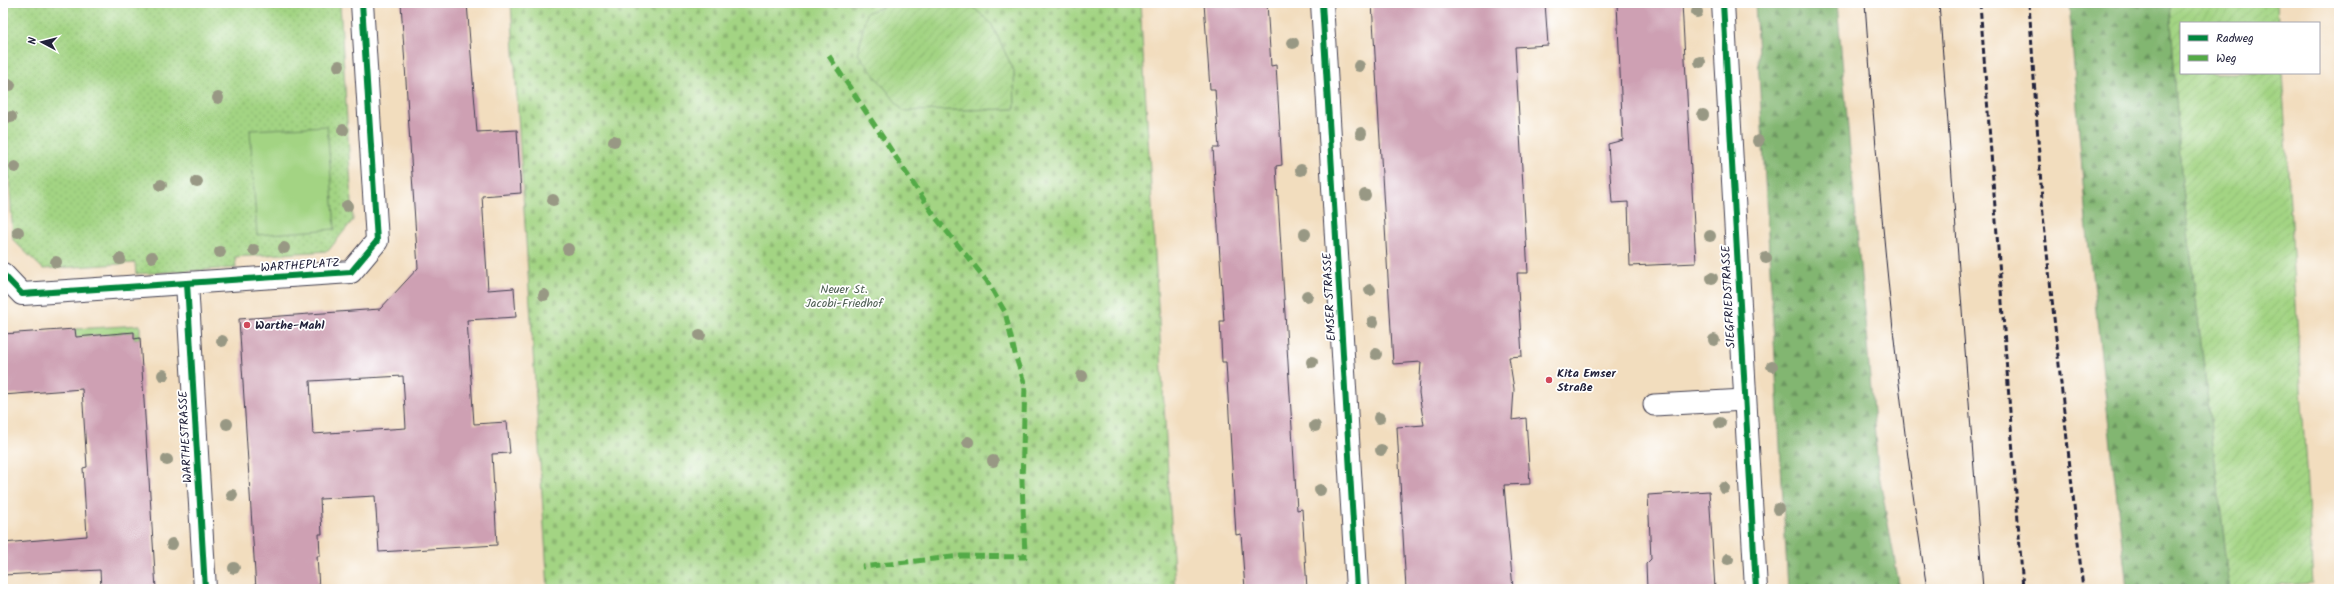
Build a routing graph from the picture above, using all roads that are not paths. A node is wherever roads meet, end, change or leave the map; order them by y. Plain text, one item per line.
1 (362, 3) edge
2 (1322, 3) edge
3 (1723, 3) edge
4 (3, 274) edge
5 (187, 283) junction
6 (1745, 400) junction
7 (1654, 405) dead end
8 (206, 589) edge
9 (1357, 589) edge
10 (1756, 589) edge

1 - 5 street, WARTHEPLATZ
2 - 9 street, EMSER STRASSE
3 - 6 street, SIEGFRIEDSTRASSE
4 - 5 street, WARTHEPLATZ
5 - 8 street, WARTHESTRASSE
6 - 7 lane
6 - 10 street, SIEGFRIEDSTRASSE

